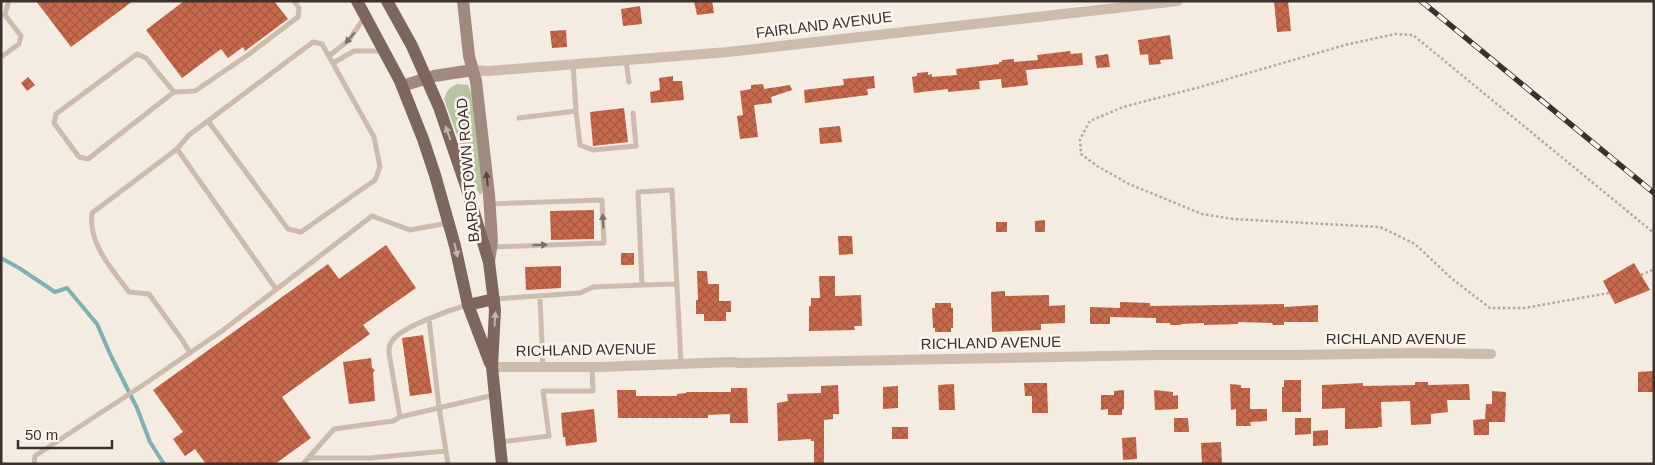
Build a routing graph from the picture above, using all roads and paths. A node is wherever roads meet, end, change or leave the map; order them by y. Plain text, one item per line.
1 (10, 1) edge
2 (294, 1) edge
3 (387, 1) edge
4 (463, 1) edge
5 (1178, 1) edge
6 (362, 7) edge
7 (385, 51) junction
8 (329, 56) junction
9 (1, 57) edge
10 (626, 60) junction
11 (333, 63) junction
12 (573, 64) junction
13 (473, 70) junction
14 (425, 79) junction
15 (629, 82) dead end
16 (402, 86) junction
17 (174, 92) junction
18 (576, 111) junction
19 (633, 113) dead end
20 (519, 118) dead end
21 (208, 121) junction
22 (176, 149) junction
23 (490, 204) junction
24 (449, 223) junction
25 (1654, 233) edge
26 (492, 247) junction
27 (489, 262) junction
28 (1654, 269) edge
29 (1641, 275) dead end
30 (676, 284) junction
31 (642, 285) junction
32 (276, 289) junction
33 (1609, 293) dead end
34 (540, 297) junction
35 (494, 299) junction
36 (468, 305) junction
37 (429, 319) junction
38 (190, 353) junction
39 (1491, 354) dead end
40 (681, 363) junction
41 (543, 366) junction
42 (492, 367) junction
43 (592, 367) junction
44 (494, 395) junction
45 (439, 407) junction
46 (400, 417) junction
47 (500, 442) junction
48 (446, 451) junction
49 (308, 458) junction
50 (34, 464) edge
51 (303, 464) edge
52 (448, 464) edge
53 (502, 464) edge

1 - 9 lane
2 - 17 lane
3 - 14 main road
4 - 13 main road, BARDSTOWN ROAD
5 - 10 street, FAIRLAND AVENUE
6 - 7 main road, BARDSTOWN ROAD
6 -> 8 lane
7 - 11 lane
7 - 16 main road, BARDSTOWN ROAD
8 - 11 lane
8 - 21 lane
10 - 12 street, FAIRLAND AVENUE
10 - 15 lane
11 - 21 lane
12 - 13 street, FAIRLAND AVENUE
12 - 18 lane
13 - 14 main road
23 -> 13 main road, BARDSTOWN ROAD
14 - 16 main road
27 -> 14 main road
16 - 24 main road, BARDSTOWN ROAD
17 - 17 lane
18 - 19 lane
18 - 20 lane
21 - 22 lane
22 - 32 lane
22 - 38 lane
23 - 26 main road, BARDSTOWN ROAD
26 -> 23 lane
24 - 32 lane
24 -> 36 main road, BARDSTOWN ROAD
25 - 33 path
26 - 27 main road, BARDSTOWN ROAD
27 - 35 main road, BARDSTOWN ROAD
28 - 29 path
30 - 31 lane
30 - 31 lane
30 - 40 lane
31 - 34 lane
32 - 38 lane
34 - 35 lane
34 - 41 lane
35 - 36 main road
42 -> 35 main road, BARDSTOWN ROAD
36 - 37 lane
36 - 42 main road, BARDSTOWN ROAD
37 - 45 lane
37 - 46 lane
38 - 50 lane
39 - 40 street, RICHLAND AVENUE
40 - 43 street, RICHLAND AVENUE
41 - 42 street, RICHLAND AVENUE
41 - 43 street, RICHLAND AVENUE
42 - 44 main road, BARDSTOWN ROAD
43 - 47 lane
44 - 45 lane
44 - 47 main road, BARDSTOWN ROAD
45 - 46 lane
45 - 48 lane
46 - 49 lane
47 - 53 main road, BARDSTOWN ROAD
48 - 49 lane
48 - 52 lane
49 - 51 lane

